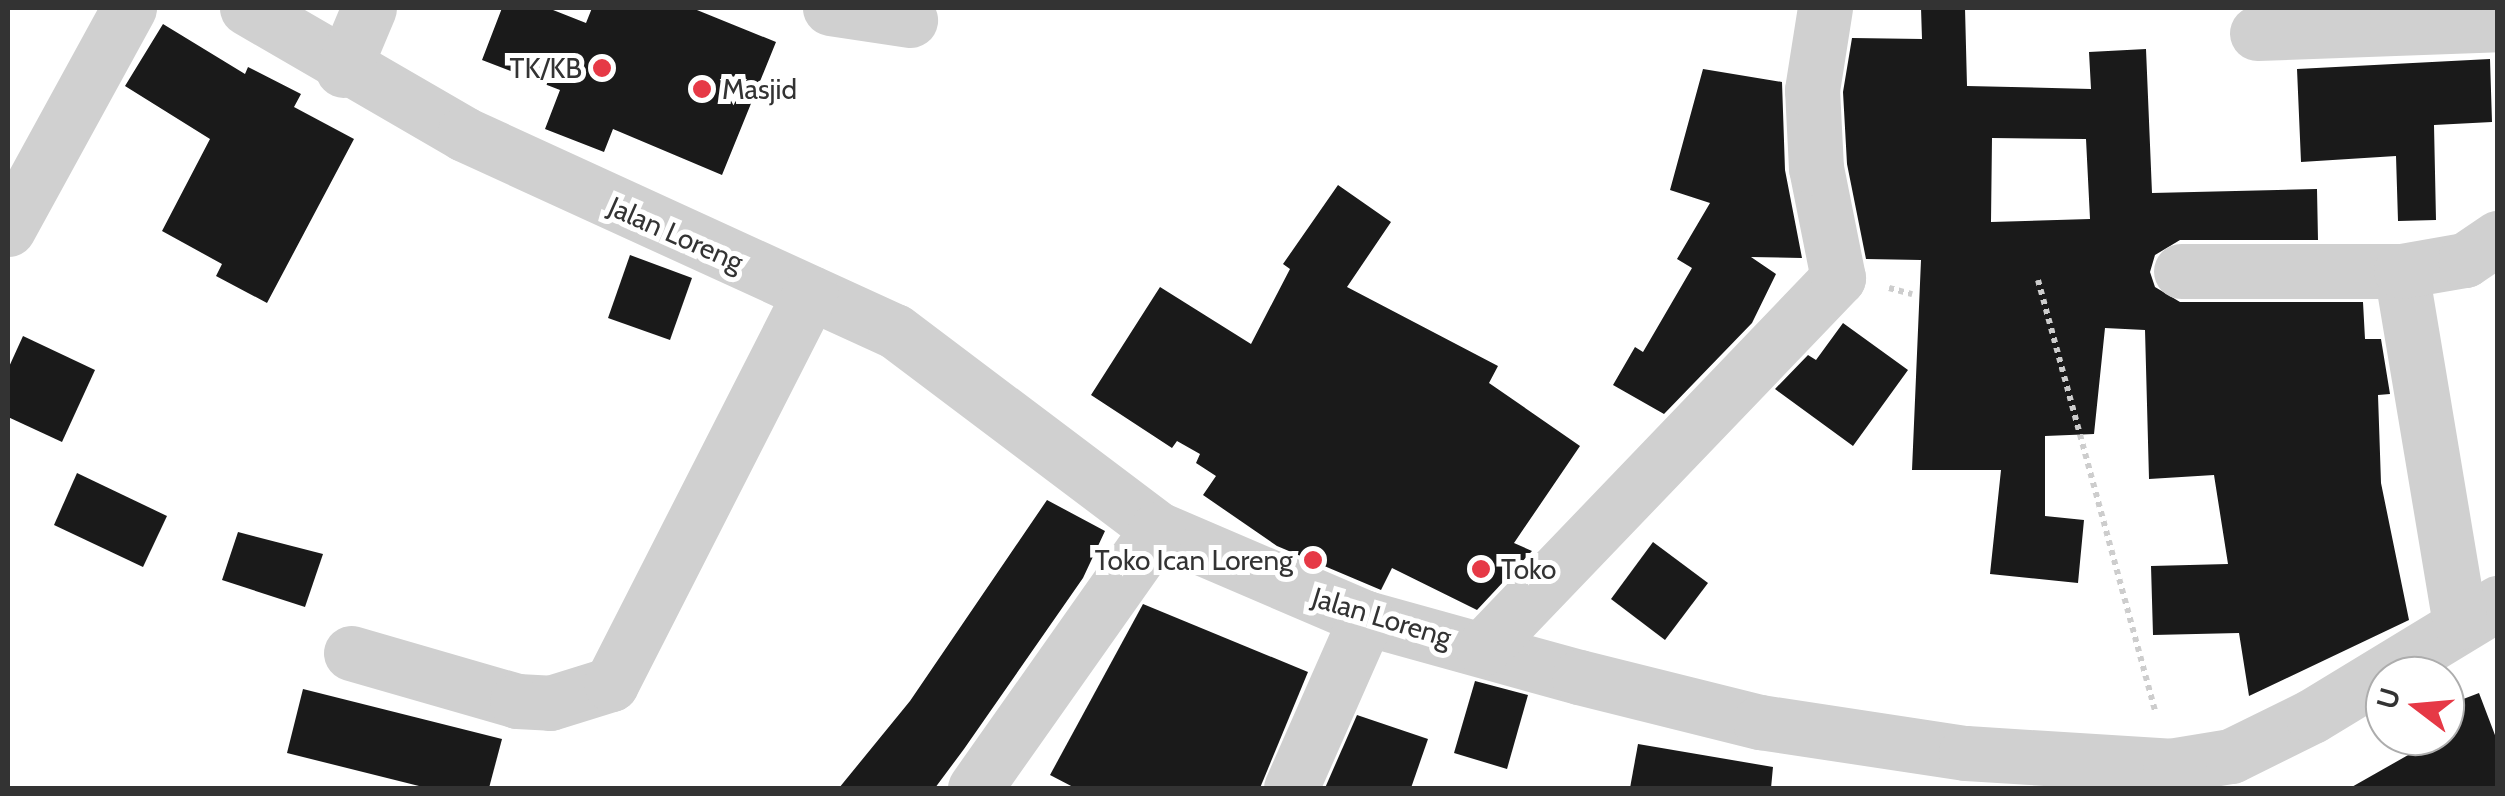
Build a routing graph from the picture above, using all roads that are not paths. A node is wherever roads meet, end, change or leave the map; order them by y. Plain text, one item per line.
1 (129, 8) edge
2 (248, 8) edge
3 (369, 8) edge
4 (830, 8) edge
5 (1825, 8) edge
6 (2319, 19) edge
7 (910, 20) dead end
8 (2498, 24) edge
9 (2257, 33) dead end
10 (343, 70) junction
11 (8, 229) edge
12 (2498, 238) edge
13 (2181, 271) dead end
14 (2402, 271) junction
15 (810, 293) junction
16 (1158, 528) junction
17 (2479, 613) edge
18 (1366, 618) junction
19 (1483, 648) junction
20 (351, 653) dead end
21 (976, 788) edge
22 (1292, 788) edge

1 - 11 street
2 - 10 street, Jalan Loreng
3 - 10 street
4 - 7 street
5 - 19 street
6 - 8 street
6 - 9 street
10 - 15 street, Jalan Loreng
12 - 14 street
13 - 14 street
14 - 17 street
15 - 16 street, Jalan Loreng
15 - 20 street
16 - 18 street, Jalan Loreng
16 - 21 street
17 - 19 street, Jalan Loreng
18 - 19 street, Jalan Loreng
18 - 22 street

